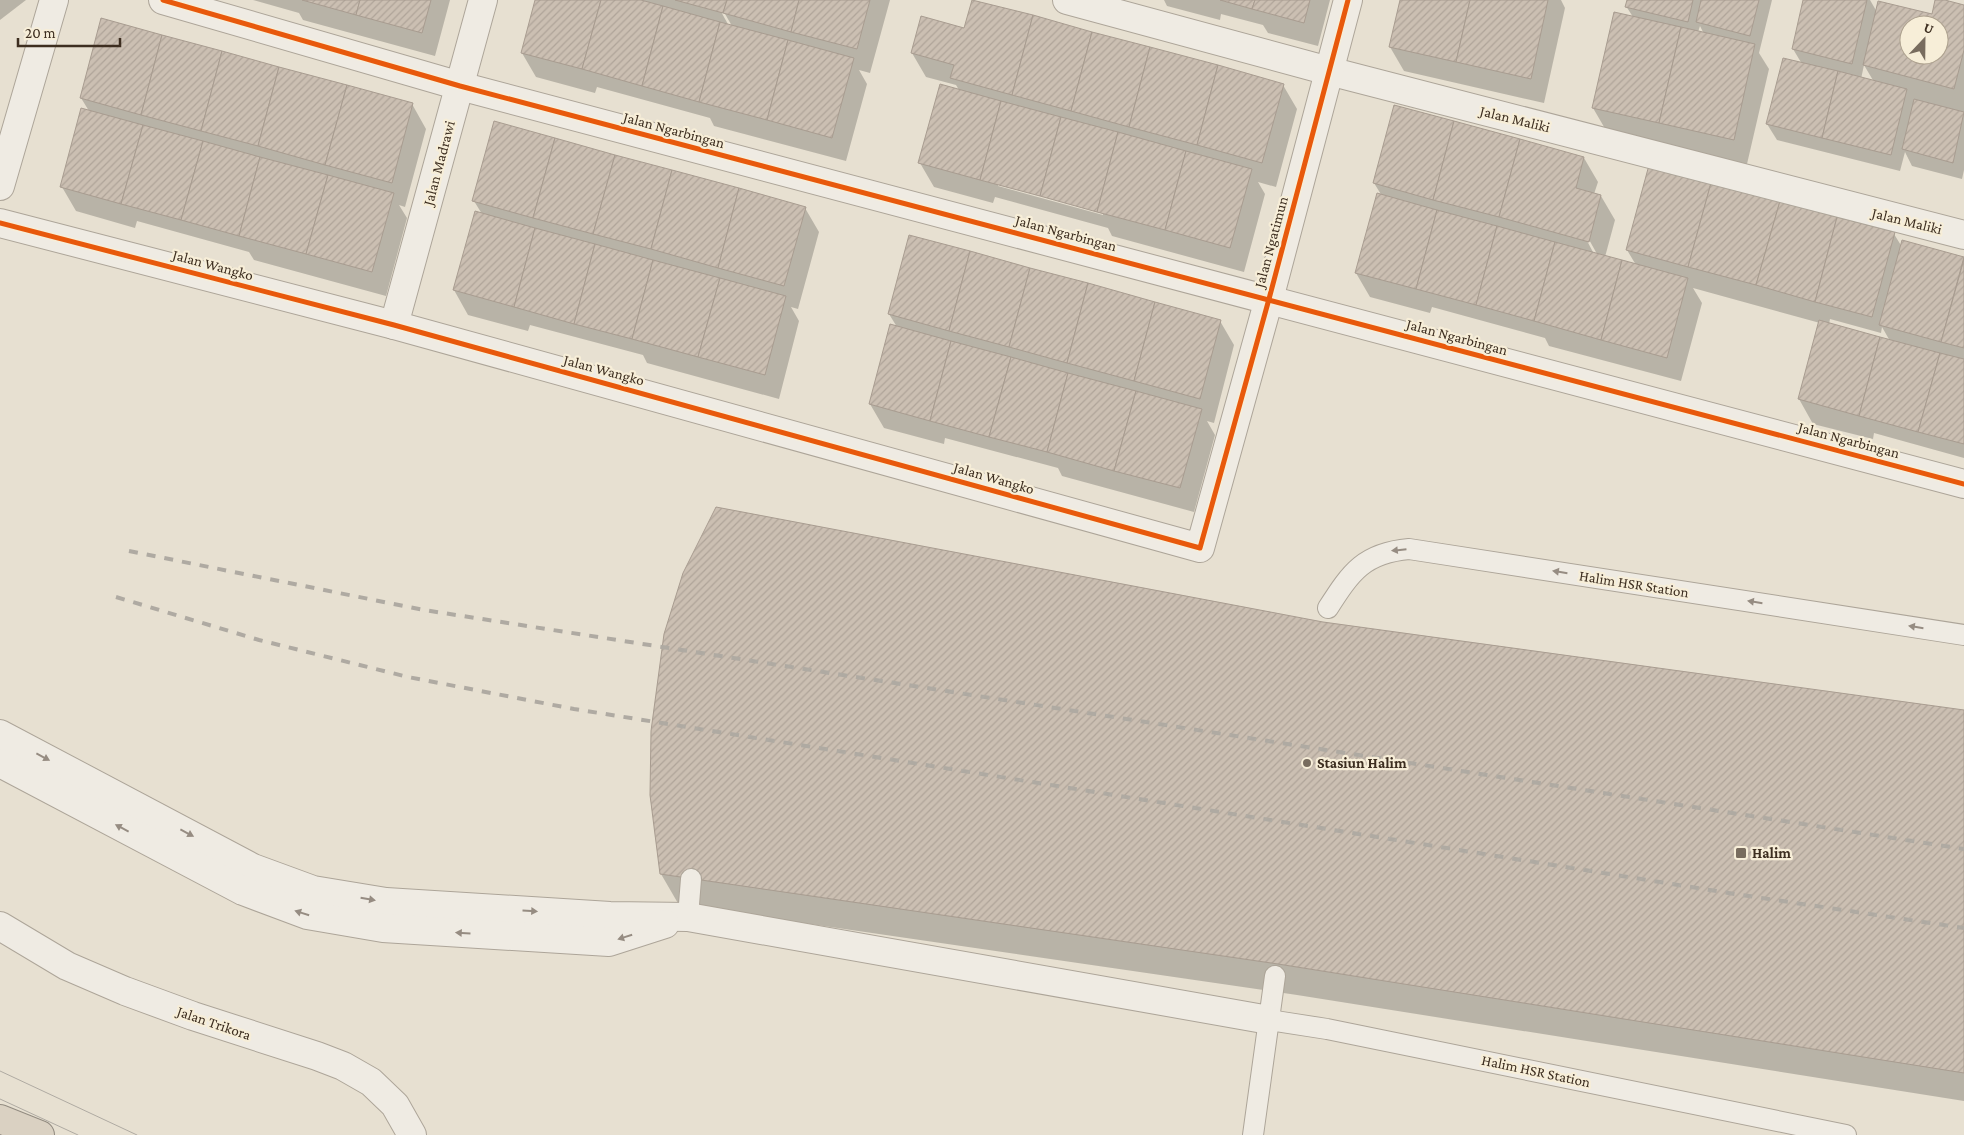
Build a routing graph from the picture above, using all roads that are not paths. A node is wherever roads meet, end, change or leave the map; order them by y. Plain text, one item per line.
1 (54, 0) edge
2 (163, 0) edge
3 (483, 0) edge
4 (1067, 0) edge
5 (1348, 0) edge
6 (1329, 71) junction
7 (460, 86) junction
8 (0, 186) edge
9 (0, 223) edge
10 (1964, 235) edge
11 (1269, 300) junction
12 (394, 325) junction
13 (1964, 484) edge
14 (1200, 548) joint
15 (1328, 608) dead end
16 (1964, 634) edge
17 (0, 734) edge
18 (0, 763) edge
19 (691, 879) dead end
20 (248, 880) junction
21 (688, 917) junction
22 (0, 926) edge
23 (1276, 976) dead end
24 (1269, 1020) junction
25 (0, 1119) edge
26 (40, 1135) edge
27 (412, 1135) edge
28 (1253, 1135) edge
29 (1846, 1135) edge

1 - 8 street
2 - 7 street, Jalan Ngarbingan
3 - 7 street, Jalan Madrawi
4 - 6 street, Jalan Maliki
5 - 6 street, Jalan Ngatimun
6 - 10 street, Jalan Maliki
6 - 11 street, Jalan Ngatimun
7 - 11 street, Jalan Ngarbingan
7 - 12 street, Jalan Madrawi
9 - 12 street, Jalan Wangko
11 - 13 street, Jalan Ngarbingan
11 - 14 street, Jalan Ngatimun
12 - 14 street, Jalan Wangko
16 -> 15 lane, Halim HSR Station
17 -> 20 street
20 -> 18 street
19 - 21 lane
20 - 21 street
21 - 24 street
22 - 27 street, Jalan Trikora
23 - 24 lane
24 - 28 lane
24 - 29 lane, Halim HSR Station
25 - 26 highway

